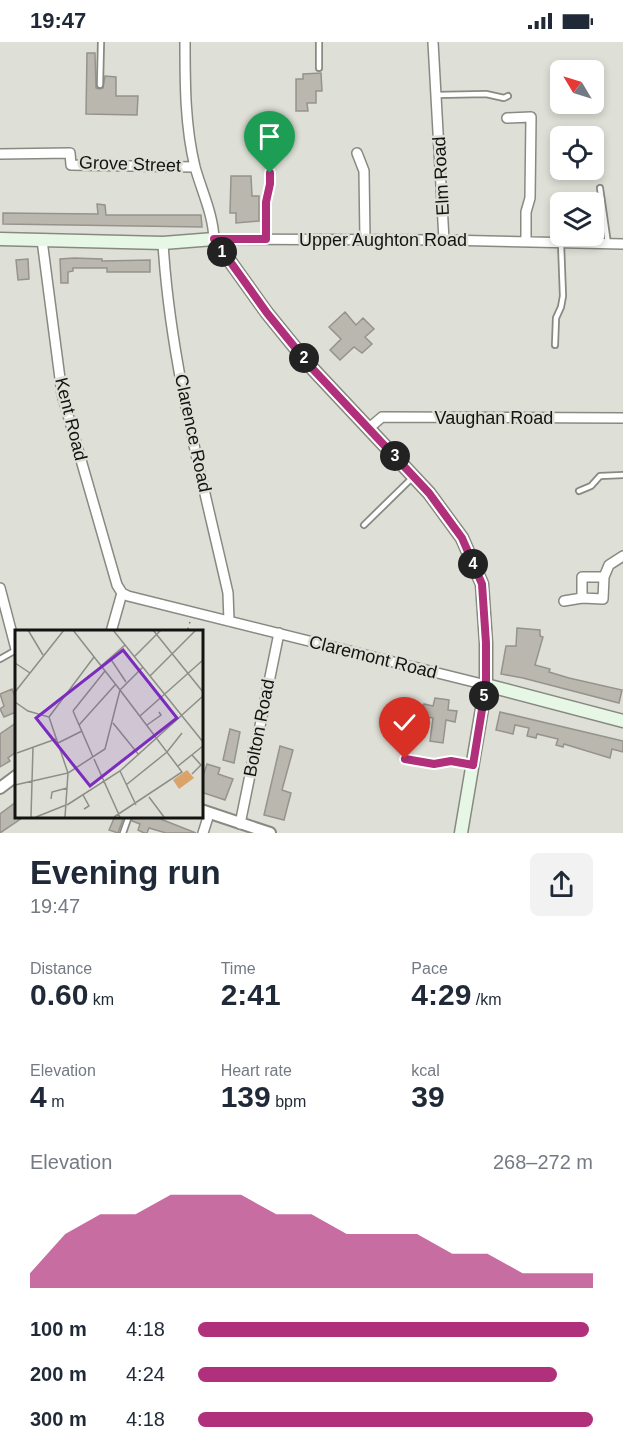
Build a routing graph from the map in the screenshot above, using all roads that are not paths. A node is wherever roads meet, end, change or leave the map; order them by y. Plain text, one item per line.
1 (100, 42) edge
2 (185, 42) edge
3 (319, 42) edge
4 (433, 42) edge
5 (319, 68) dead end
6 (100, 85) dead end
7 (436, 95) junction
8 (508, 96) dead end
9 (507, 118) dead end
10 (357, 153) dead end
11 (0, 154) edge
12 (195, 167) junction
13 (270, 173) dead end
14 (600, 188) dead end
15 (0, 239) edge
16 (214, 239) junction
17 (266, 239) junction
18 (365, 239) junction
19 (42, 240) junction
20 (444, 240) junction
21 (525, 242) junction
22 (163, 243) junction
23 (550, 243) edge
24 (604, 244) edge
25 (608, 244) junction
26 (623, 244) edge
27 (561, 246) edge
28 (555, 345) dead end
29 (623, 418) edge
30 (369, 428) junction
31 (623, 475) edge
32 (414, 476) junction
33 (579, 491) dead end
34 (364, 525) dead end
35 (623, 556) edge
36 (604, 577) junction
37 (0, 588) edge
38 (122, 593) junction
39 (582, 598) junction
40 (564, 602) dead end
41 (229, 621) junction
42 (112, 630) edge
43 (279, 633) junction
44 (15, 645) edge
45 (15, 650) edge
46 (0, 659) edge
47 (486, 685) junction
48 (622, 717) edge
49 (405, 759) dead end
50 (473, 765) junction
51 (15, 777) edge
52 (0, 788) edge
53 (205, 812) edge
54 (128, 818) edge
55 (240, 824) junction
56 (123, 833) edge
57 (203, 833) edge
58 (270, 833) edge
59 (461, 833) edge

1 - 6 lane
2 - 12 street
3 - 5 lane
4 - 7 street, Elm Road
7 - 8 lane
7 - 20 street, Elm Road
9 - 21 street
10 - 18 street
11 - 12 street, Grove Street
12 - 16 street
13 - 17 lane
14 - 25 lane
15 - 19 main road, Upper Aughton Road
16 - 17 street, Upper Aughton Road
16 - 22 main road, Upper Aughton Road
16 - 30 main road
17 - 18 street, Upper Aughton Road
18 - 20 street, Upper Aughton Road
19 - 22 main road, Upper Aughton Road
19 - 38 street, Kent Road
20 - 21 street, Upper Aughton Road
21 - 23 street, Upper Aughton Road
22 - 41 street, Clarence Road
24 - 25 street, Upper Aughton Road
25 - 26 street, Upper Aughton Road
27 - 28 lane
29 - 30 street, Vaughan Road
30 - 32 main road
31 - 33 lane
32 - 34 lane
32 - 47 main road
35 - 36 street
36 - 39 street
36 - 39 street
37 - 44 street
38 - 41 street, Claremont Road
38 - 42 street
39 - 40 street
41 - 43 street, Claremont Road
43 - 47 street, Claremont Road
43 - 55 street, Bolton Road
45 - 46 lane
47 - 48 main road, Claremont Road
47 - 50 main road
49 - 50 lane
50 - 59 main road
51 - 52 street
53 - 55 street
53 - 57 street
54 - 56 lane
55 - 58 street

